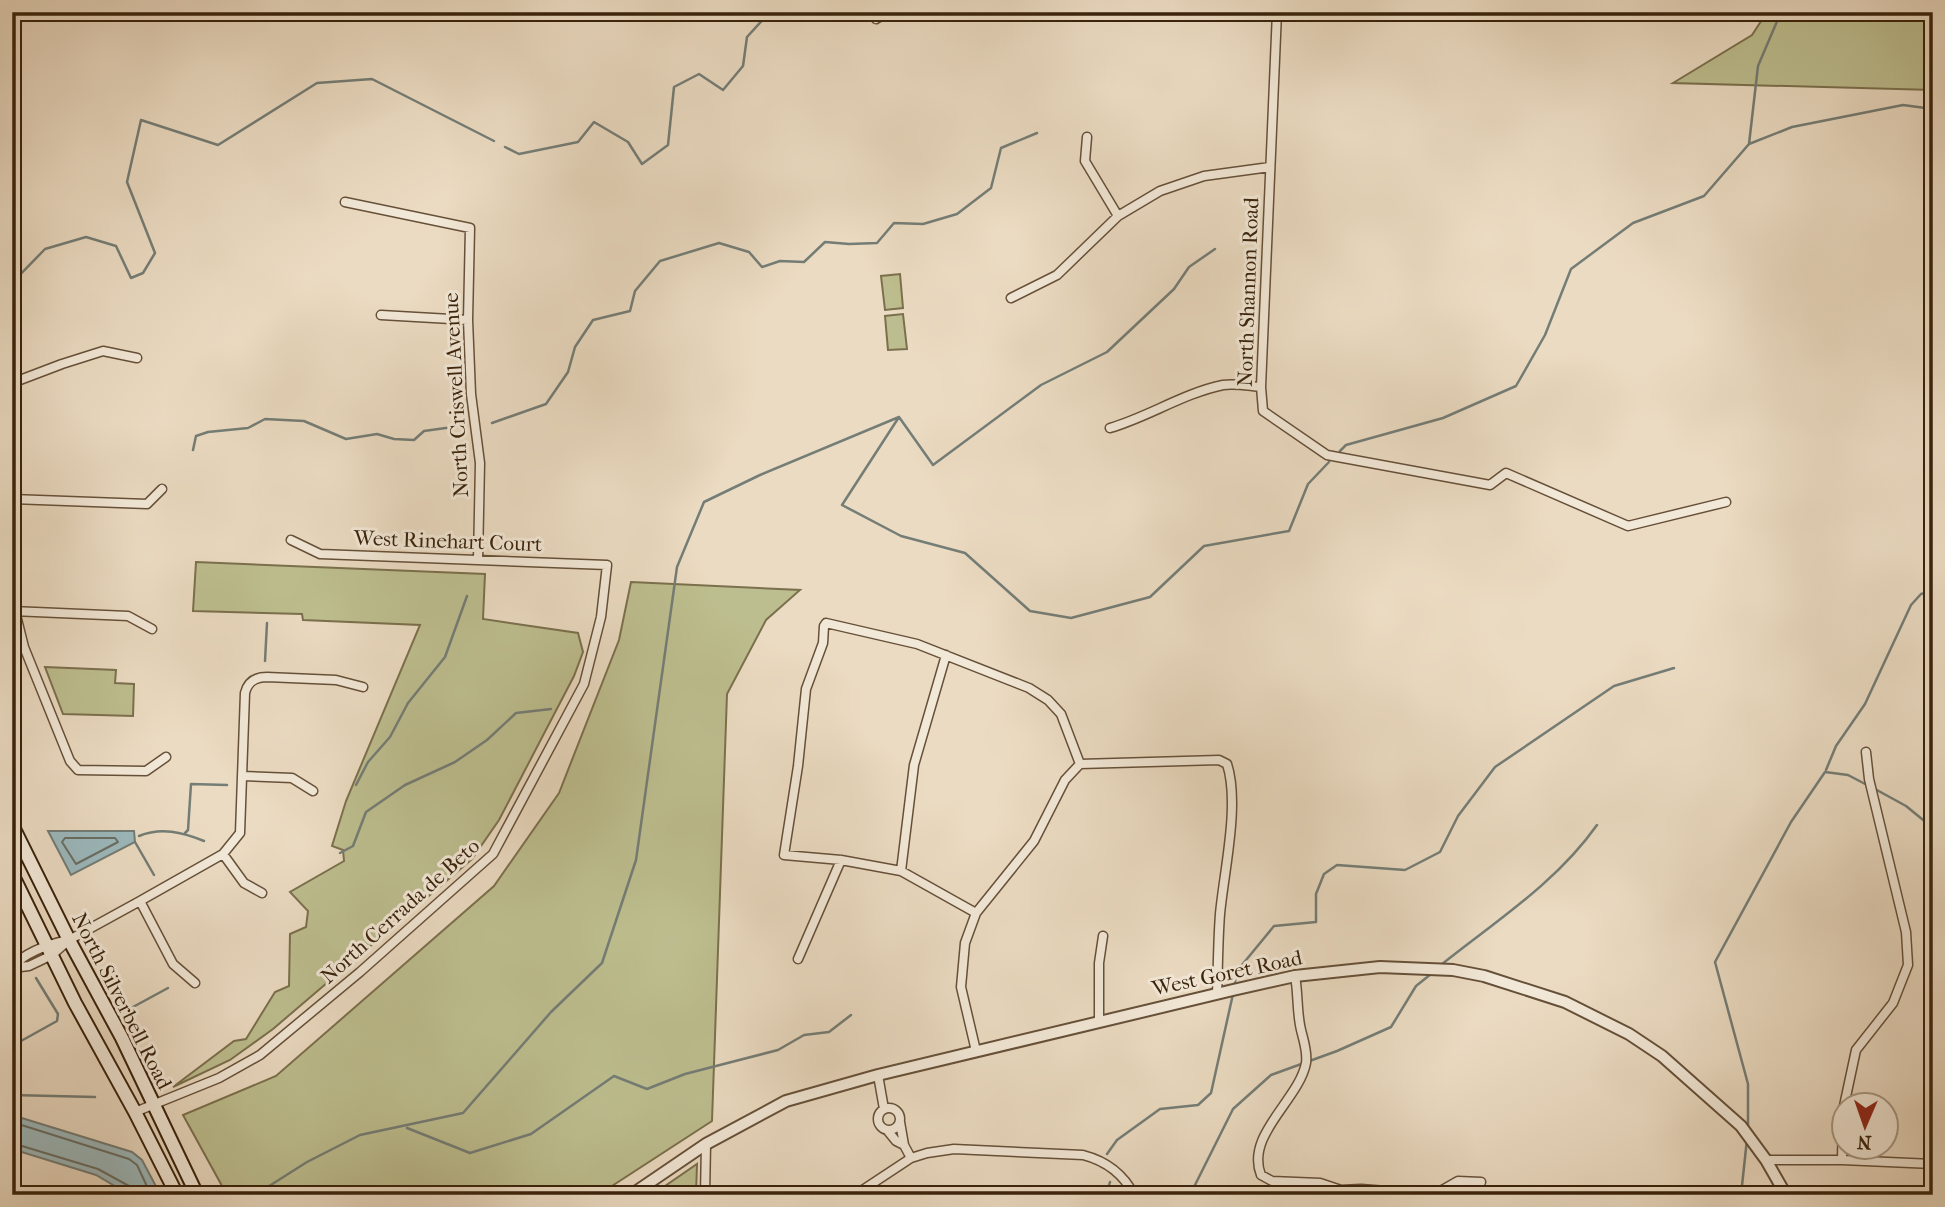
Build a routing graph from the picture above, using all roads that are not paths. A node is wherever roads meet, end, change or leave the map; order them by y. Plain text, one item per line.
1 (887, 12) edge
2 (1277, 12) edge
3 (876, 19) dead end
4 (1087, 137) dead end
5 (1270, 167) junction
6 (345, 202) dead end
7 (1118, 216) junction
8 (1011, 298) dead end
9 (381, 315) dead end
10 (468, 320) junction
11 (137, 358) dead end
12 (12, 383) edge
13 (1261, 387) junction
14 (1110, 428) dead end
15 (162, 489) dead end
16 (12, 499) edge
17 (1726, 502) dead end
18 (291, 540) dead end
19 (478, 560) junction
20 (607, 565) joint
21 (14, 611) edge
22 (152, 629) dead end
23 (946, 655) junction
24 (363, 687) dead end
25 (1866, 752) dead end
26 (166, 757) dead end
27 (1080, 764) junction
28 (242, 776) junction
29 (313, 792) dead end
30 (12, 825) edge
31 (223, 854) junction
32 (841, 860) junction
33 (901, 871) junction
34 (12, 874) edge
35 (262, 893) dead end
36 (140, 901) junction
37 (976, 913) junction
38 (1103, 936) dead end
39 (69, 940) junction
40 (50, 950) junction
41 (798, 959) dead end
42 (12, 967) edge
43 (1295, 976) junction
44 (195, 982) dead end
45 (1217, 994) junction
46 (1099, 1021) junction
47 (976, 1052) junction
48 (878, 1075) junction
49 (1847, 1092) edge
50 (153, 1105) junction
51 (884, 1109) junction
52 (135, 1112) junction
53 (900, 1121) junction
54 (887, 1130) junction
55 (706, 1144) junction
56 (904, 1145) junction
57 (911, 1158) junction
58 (1766, 1160) junction
59 (1829, 1160) edge
60 (1888, 1162) edge
61 (1933, 1164) edge
62 (1481, 1182) dead end
63 (1334, 1191) edge
64 (1361, 1192) edge
65 (1429, 1194) edge
66 (177, 1195) edge
67 (197, 1195) edge
68 (631, 1195) edge
69 (705, 1195) edge
70 (855, 1195) edge
71 (1134, 1195) edge
72 (1786, 1195) edge

1 - 3 street
2 - 5 street, North Shannon Road
4 - 7 street
5 - 7 street
5 - 13 street, North Shannon Road
6 - 10 street, North Criswell Avenue
7 - 8 street
9 - 10 street
10 - 19 street, North Criswell Avenue
11 - 12 street
13 - 14 street
13 - 17 street, North Shannon Road
15 - 16 street
18 - 19 street, West Rinehart Court
19 - 20 street, West Rinehart Court
20 - 50 street, North Cerrada de Beto
21 - 22 street
21 - 26 street
23 - 27 street
23 - 32 street
23 - 33 street
24 - 28 street
25 - 49 street
27 - 37 street
27 - 45 street
28 - 29 street
28 - 31 street
30 - 39 main road, North Silverbell Road
31 - 35 street
31 - 36 street
32 - 33 street
32 - 41 street
33 - 37 street
34 - 40 main road, North Silverbell Road
36 - 39 street
36 - 44 street
37 - 47 street
38 - 46 street
39 - 40 street
39 - 50 main road, North Silverbell Road
40 - 42 street
40 - 52 main road, North Silverbell Road
43 - 45 street, West Goret Road
43 - 58 street, West Goret Road
43 - 63 street
45 - 46 street, West Goret Road
46 - 47 street, West Goret Road
47 - 48 street, West Goret Road
48 - 51 street
48 - 55 street, West Goret Road
50 - 52 street, North Cerrada de Beto
50 - 67 main road, North Silverbell Road
51 - 53 street
51 - 54 street
52 - 66 main road, North Silverbell Road
53 - 54 street
53 - 56 street
54 - 56 street
55 - 68 street, West Goret Road
55 - 69 street
56 - 57 street
57 - 70 street
57 - 71 street
58 - 59 street
58 - 72 street, West Goret Road
60 - 61 street
62 - 65 street
63 - 64 street
64 - 65 street

